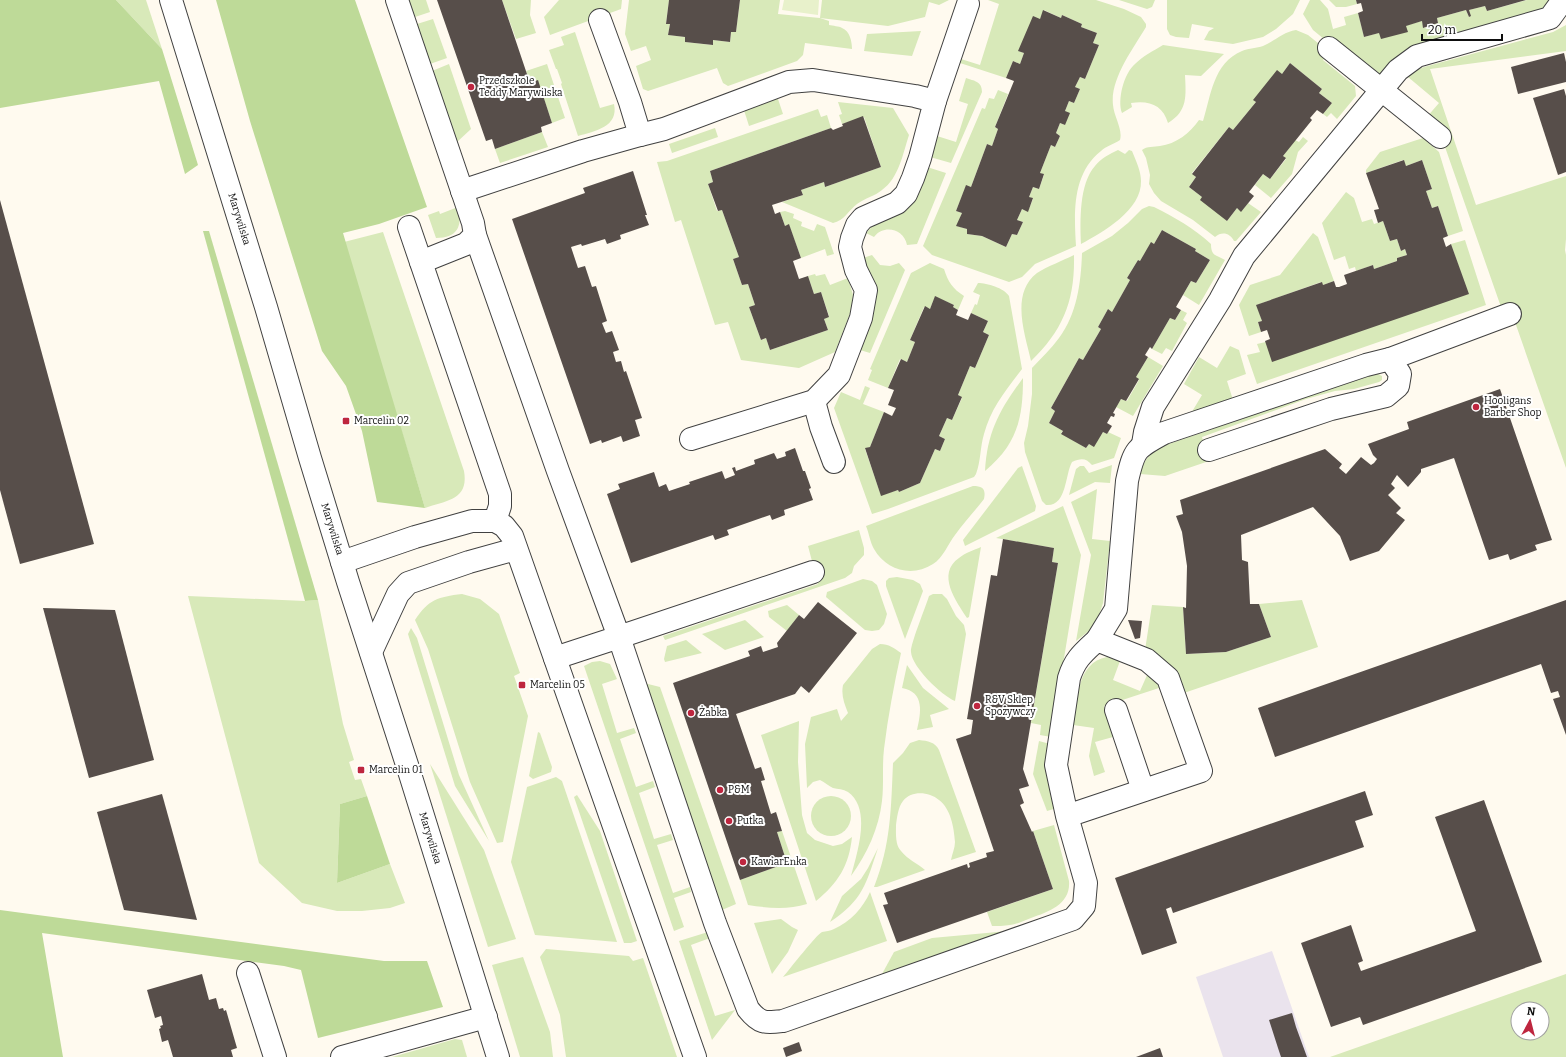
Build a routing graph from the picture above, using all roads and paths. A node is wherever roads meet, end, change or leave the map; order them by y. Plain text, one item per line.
1 (172, 0) edge
2 (397, 0) edge
3 (1563, 0) edge
4 (968, 4) dead end
5 (600, 20) dead end
6 (1329, 48) dead end
7 (1381, 90) junction
8 (935, 101) junction
9 (640, 135) junction
10 (1440, 138) dead end
11 (462, 191) junction
12 (409, 227) dead end
13 (475, 235) junction
14 (421, 262) junction
15 (1510, 314) dead end
16 (1390, 359) junction
17 (814, 401) junction
18 (691, 439) dead end
19 (1143, 444) junction
20 (1209, 450) dead end
21 (834, 462) dead end
22 (495, 521) junction
23 (516, 549) junction
24 (342, 562) junction
25 (813, 572) dead end
26 (619, 637) junction
27 (1097, 640) junction
28 (371, 652) junction
29 (555, 658) junction
30 (1116, 710) dead end
31 (1143, 790) junction
32 (1066, 816) junction
33 (248, 973) dead end
34 (486, 1016) junction
35 (275, 1057) edge
36 (342, 1057) edge
37 (498, 1057) edge
38 (696, 1057) edge

1 - 24 street, Marywilska
2 - 11 street
3 - 7 street
4 - 8 street
5 - 9 street
6 - 7 street
7 - 10 street
7 - 19 street
8 - 9 street
8 - 17 street
9 - 11 street
11 - 13 street
12 - 14 street
13 - 14 street
13 - 26 street
14 - 22 street
15 - 16 street
16 - 19 street
16 - 20 street
17 - 18 street
17 - 21 street
19 - 27 street
22 - 23 street
22 - 24 street
23 - 28 street
23 - 29 street
24 - 28 street, Marywilska
25 - 26 street
26 - 29 street
26 - 32 street
27 - 31 street
27 - 32 street
28 - 34 street, Marywilska
29 - 38 street
30 - 31 street
31 - 32 street
33 - 35 street
34 - 36 street
34 - 37 street, Marywilska

